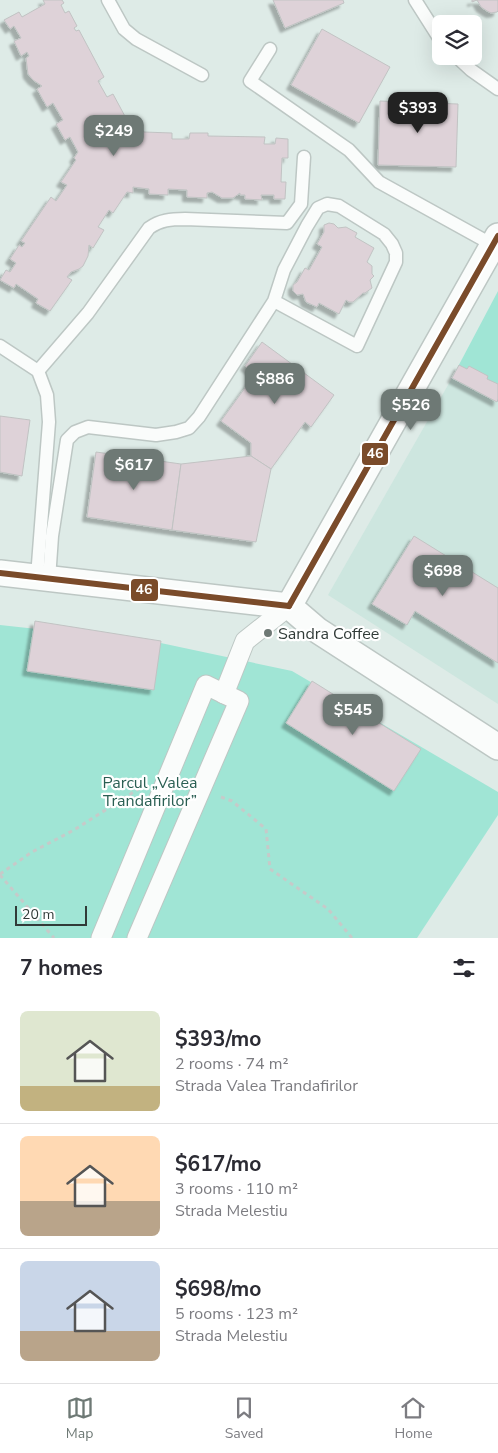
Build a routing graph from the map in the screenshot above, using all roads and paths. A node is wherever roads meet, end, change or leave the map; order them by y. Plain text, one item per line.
1 (108, 0) edge
2 (415, 0) edge
3 (432, 27) edge
4 (270, 49) dead end
5 (466, 65) edge
6 (202, 75) dead end
7 (498, 89) edge
8 (304, 157) dead end
9 (495, 240) edge
10 (274, 301) junction
11 (0, 346) edge
12 (38, 370) junction
13 (0, 573) edge
14 (43, 578) junction
15 (289, 606) junction
16 (224, 694) junction
17 (498, 747) edge
18 (173, 764) junction
19 (201, 789) junction
20 (0, 875) edge
21 (54, 938) edge
22 (101, 938) edge
23 (137, 938) edge
24 (352, 938) edge

1 - 6 lane
2 - 3 lane
4 - 9 lane
5 - 7 lane
8 - 12 lane
9 - 15 street
10 - 10 lane
10 - 14 lane
11 - 12 lane
12 - 14 lane
13 - 14 street
14 - 15 street
15 - 16 street
15 - 17 street
16 - 18 street
16 - 19 street
18 - 20 path
18 - 22 street
19 - 23 street
19 - 24 path
20 - 21 path

